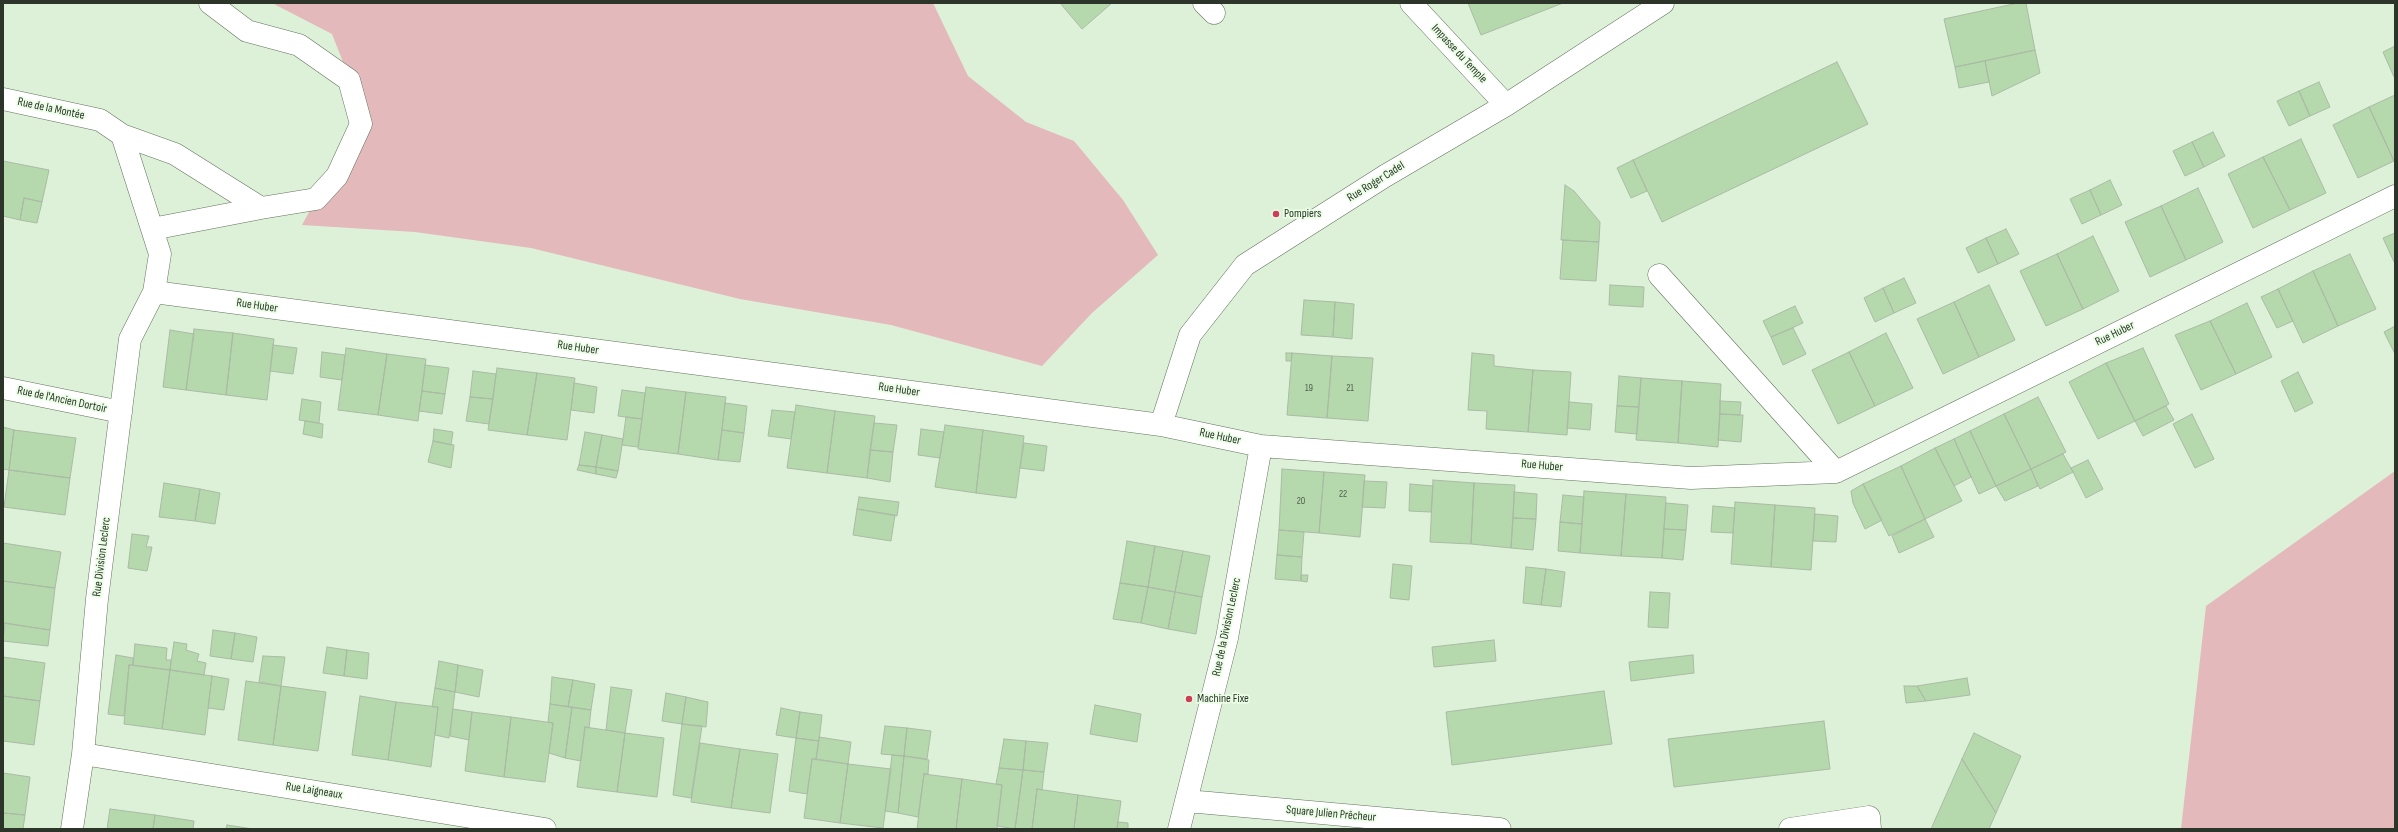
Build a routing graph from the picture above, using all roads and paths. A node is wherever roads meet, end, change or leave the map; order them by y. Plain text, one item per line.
1 (210, 3) edge
2 (1411, 3) edge
3 (1663, 3) edge
4 (3, 99) edge
5 (1506, 105) junction
6 (122, 135) junction
7 (2395, 196) edge
8 (261, 208) junction
9 (152, 229) junction
10 (1659, 275) dead end
11 (154, 292) junction
12 (3, 388) edge
13 (121, 412) junction
14 (1162, 425) junction
15 (1261, 446) junction
16 (1836, 472) junction
17 (83, 754) junction
18 (1187, 801) junction
19 (72, 829) edge
20 (545, 829) edge
21 (1179, 829) edge
22 (1500, 829) edge
23 (1790, 829) edge
24 (1870, 829) edge

1 - 8 street
2 - 5 street, Impasse du Temple
3 - 5 street, Rue Roger Cadel
4 - 6 street, Rue de la Montée
5 - 14 street, Rue Roger Cadel
6 - 8 street
6 - 9 street
7 - 16 street, Rue Huber
8 - 9 street
9 - 11 street
10 - 16 street
11 - 13 street, Rue Division Leclerc
11 - 14 street, Rue Huber
12 - 13 street, Rue de l'Ancien Dortoir
13 - 17 street, Rue Division Leclerc
14 - 15 street, Rue Huber
15 - 16 street, Rue Huber
15 - 18 street, Rue de la Division Leclerc
17 - 19 street, Rue Division Leclerc
17 - 20 street, Rue Laigneaux
18 - 21 street, Rue de la Division Leclerc
18 - 22 street, Square Julien Prêcheur
23 - 24 street

